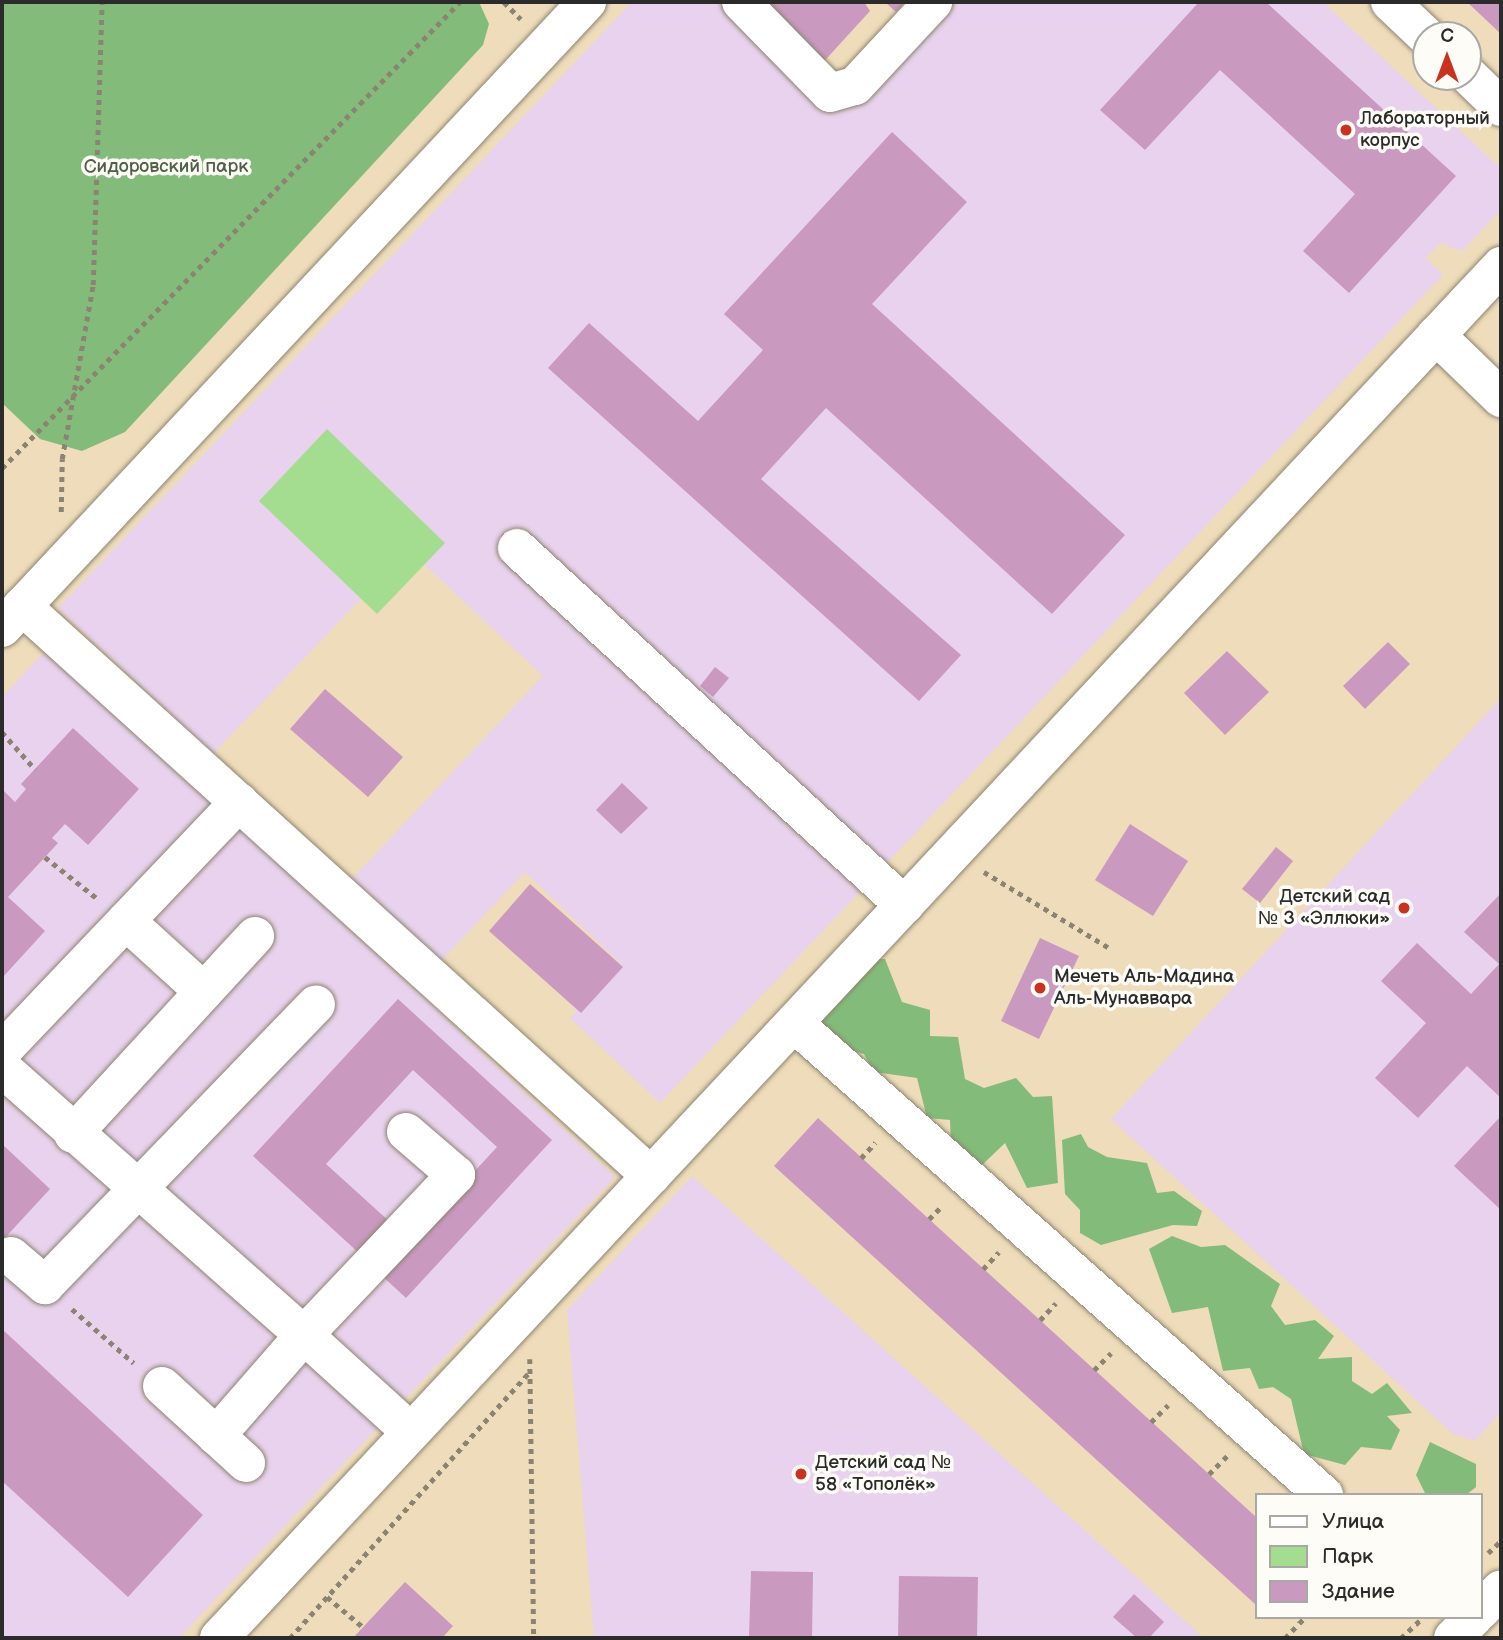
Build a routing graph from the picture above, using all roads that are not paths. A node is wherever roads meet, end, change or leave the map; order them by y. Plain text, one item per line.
1 (587, 2) edge
2 (741, 2) edge
3 (933, 2) edge
4 (1390, 2) edge
5 (1412, 23) edge
6 (1482, 89) edge
7 (1501, 107) edge
8 (1501, 266) edge
9 (1436, 335) junction
10 (1501, 398) edge
11 (517, 548) dead end
12 (12, 617) edge
13 (239, 802) junction
14 (904, 905) junction
15 (126, 921) junction
16 (255, 936) dead end
17 (204, 992) junction
18 (316, 1004) dead end
19 (794, 1023) junction
20 (2, 1051) edge
21 (2, 1068) edge
22 (406, 1132) dead end
23 (73, 1135) junction
24 (651, 1176) junction
25 (140, 1187) junction
26 (11, 1256) dead end
27 (304, 1335) junction
28 (162, 1387) road end
29 (411, 1432) junction
30 (216, 1436) junction
31 (246, 1463) dead end
32 (1322, 1493) edge
33 (1501, 1589) edge
34 (1482, 1607) edge
35 (219, 1638) edge

1 - 12 street
2 - 3 street
4 - 5 street
6 - 7 street
8 - 9 street
9 - 10 street
9 - 14 street
11 - 14 street
12 - 13 street
13 - 15 street
13 - 24 street
14 - 19 street
15 - 17 street
15 - 20 street
16 - 17 street
17 - 23 street
18 - 25 street
19 - 24 street
19 - 32 street
21 - 23 street
22 - 27 street
23 - 25 street
24 - 29 street
25 - 26 street
25 - 27 street
27 - 29 street
27 - 30 street
28 - 30 street
29 - 35 street
30 - 31 street
33 - 34 street

